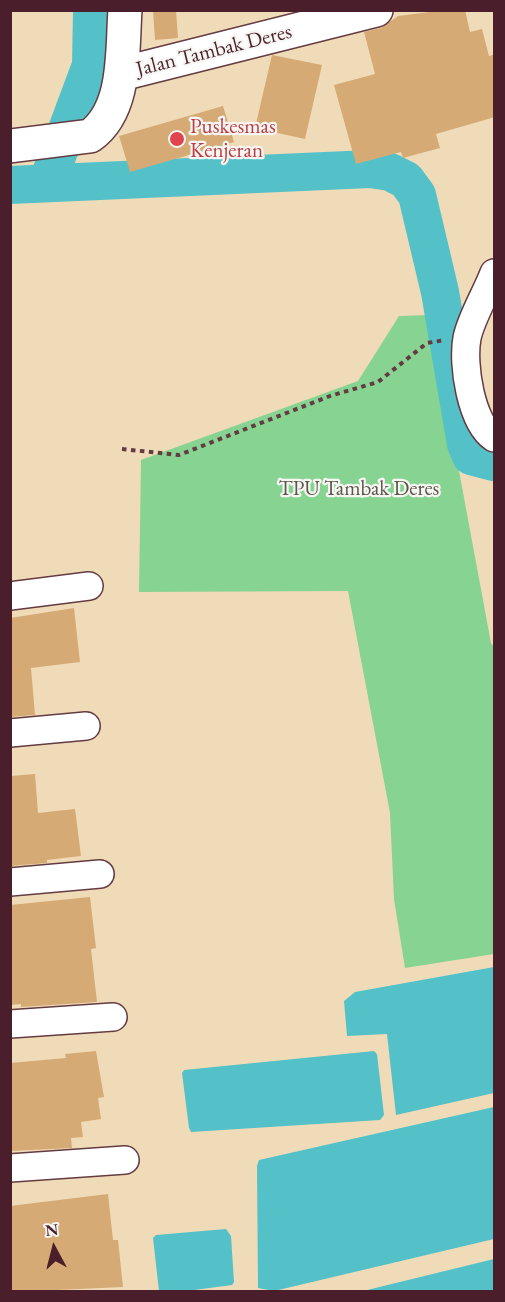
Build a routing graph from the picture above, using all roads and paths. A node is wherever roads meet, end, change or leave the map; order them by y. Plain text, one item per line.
1 (125, 10) edge
2 (376, 10) edge
3 (305, 20) edge
4 (121, 74) junction
5 (24, 145) edge
6 (495, 273) edge
7 (427, 343) dead end
8 (495, 438) edge
9 (122, 449) dead end
10 (89, 586) dead end
11 (10, 596) edge
12 (86, 726) dead end
13 (10, 733) edge
14 (100, 874) dead end
15 (10, 882) edge
16 (113, 1017) dead end
17 (10, 1024) edge
18 (125, 1160) dead end
19 (10, 1168) edge

1 - 4 main road
2 - 3 main road, Jalan Tambak Deres
3 - 4 main road, Jalan Tambak Deres
4 - 5 main road
6 - 8 street
7 - 9 path
10 - 11 street
12 - 13 street
14 - 15 street
16 - 17 street
18 - 19 street

